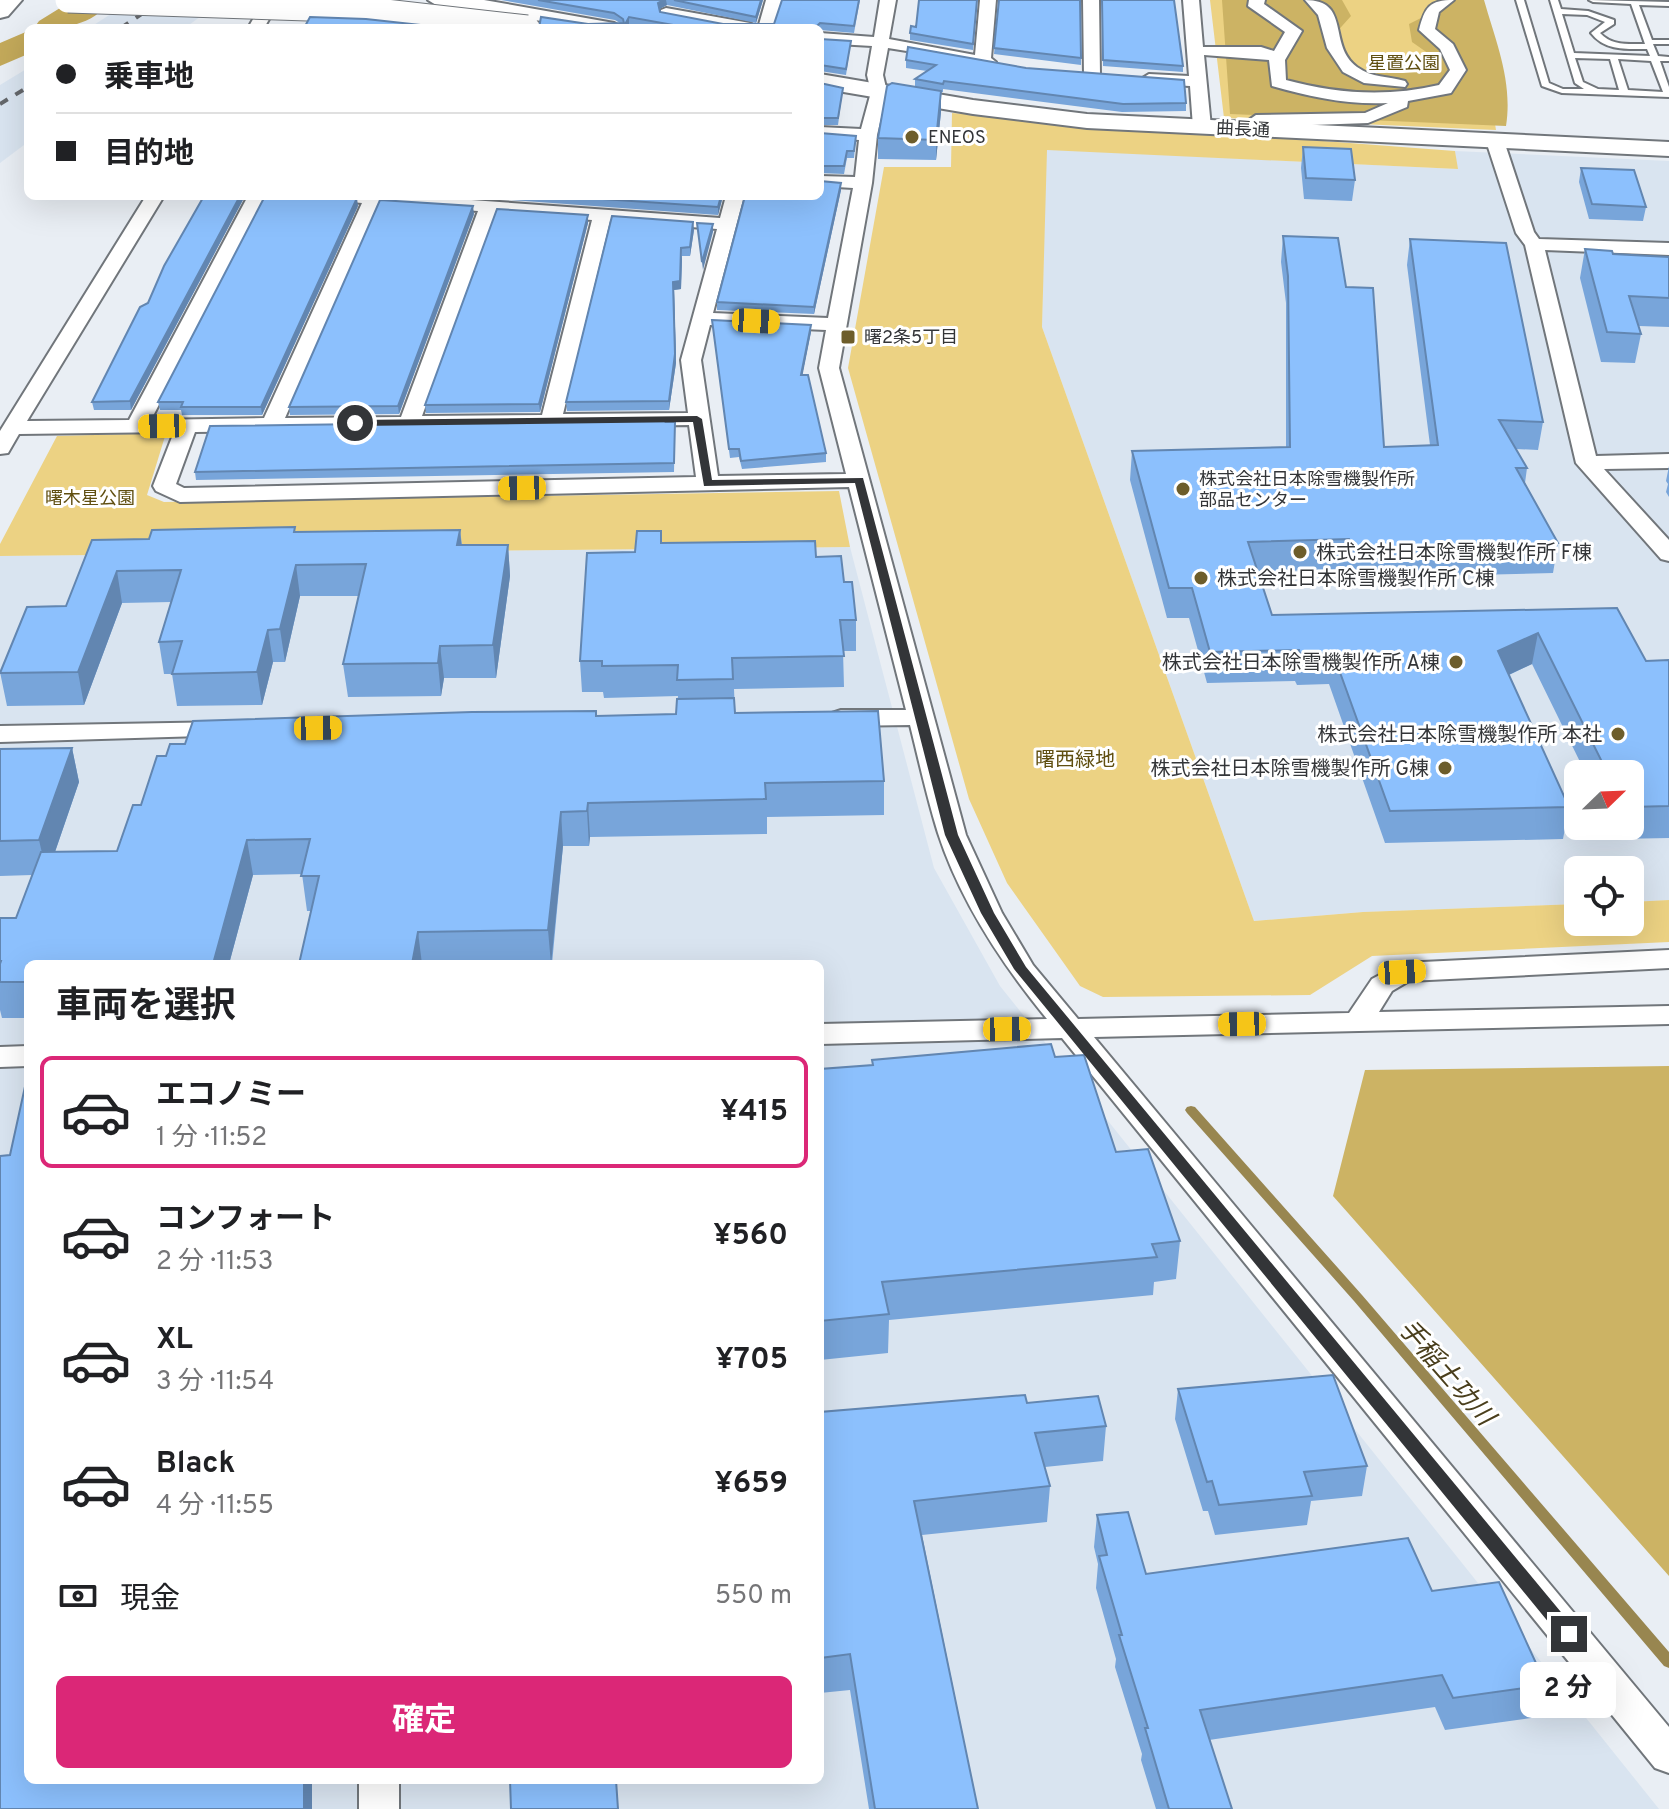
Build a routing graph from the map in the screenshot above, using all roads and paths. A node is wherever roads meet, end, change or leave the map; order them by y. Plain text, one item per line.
1 (11, 0) edge
2 (60, 0) edge
3 (68, 0) edge
4 (272, 0) edge
5 (436, 0) edge
6 (572, 0) edge
7 (774, 0) edge
8 (888, 0) edge
9 (988, 0) edge
10 (1091, 0) edge
11 (1191, 0) edge
12 (1257, 0) edge
13 (1313, 0) edge
14 (1446, 0) edge
15 (1520, 0) edge
16 (1554, 0) edge
17 (1593, 0) edge
18 (1634, 1) edge
19 (1669, 4) edge
20 (0, 11) edge
21 (1557, 11) junction
22 (666, 14) edge
23 (560, 18) junction
24 (259, 22) edge
25 (348, 24) edge
26 (492, 24) edge
27 (592, 24) edge
28 (726, 24) edge
29 (767, 24) edge
30 (824, 38) edge
31 (881, 42) junction
32 (1669, 42) edge
33 (1650, 44) junction
34 (1207, 51) dead end
35 (1570, 55) junction
36 (1278, 57) junction
37 (1613, 57) junction
38 (1655, 59) junction
39 (1669, 59) edge
40 (983, 61) junction
41 (1011, 66) edge
42 (1196, 81) junction
43 (824, 82) edge
44 (1445, 89) junction
45 (1596, 91) junction
46 (879, 92) junction
47 (1625, 94) junction
48 (1669, 95) edge
49 (1412, 98) junction
50 (1255, 122) dead end
51 (1202, 127) junction
52 (824, 132) edge
53 (868, 135) junction
54 (1495, 141) junction
55 (1669, 149) edge
56 (824, 181) edge
57 (863, 183) junction
58 (153, 200) edge
59 (255, 200) edge
60 (372, 200) edge
61 (399, 200) edge
62 (734, 200) edge
63 (489, 207) junction
64 (602, 215) junction
65 (727, 224) junction
66 (1534, 244) junction
67 (1669, 249) edge
68 (702, 319) junction
69 (838, 324) junction
70 (697, 419) junction
71 (551, 421) junction
72 (409, 423) junction
73 (272, 424) junction
74 (137, 426) junction
75 (187, 426) junction
76 (14, 428) junction
77 (0, 448) edge
78 (1669, 461) edge
79 (1587, 463) junction
80 (859, 480) junction
81 (708, 484) junction
82 (1669, 554) edge
83 (921, 717) junction
84 (810, 719) edge
85 (254, 730) edge
86 (0, 734) edge
87 (1669, 959) edge
88 (1669, 1015) edge
89 (1358, 1021) junction
90 (1069, 1027) junction
91 (824, 1034) edge
92 (24, 1056) edge
93 (0, 1057) edge
94 (1669, 1756) edge
95 (379, 1784) edge
96 (379, 1809) edge

1 - 20 street
2 - 3 street
3 - 26 street, bridge
4 - 24 street
5 - 23 street
6 - 23 street
7 - 29 street
8 - 31 street
9 - 40 street
10 - 42 street
11 - 42 street
12 - 36 street
13 - 44 street
14 - 44 street
15 - 45 lane
16 - 21 lane
17 - 18 lane
18 - 19 lane
18 - 33 lane
21 - 33 lane
21 - 35 lane
22 - 28 street
23 - 27 street
24 - 25 street
30 - 31 street
31 - 40 street
31 - 46 street
32 - 33 lane
33 - 38 lane
34 - 36 street
35 - 37 lane
35 - 45 lane
36 - 49 street
37 - 38 lane
37 - 47 lane
38 - 39 lane
38 - 48 lane
40 - 41 street
42 - 51 street
43 - 46 street, 曲長通
44 - 49 street
45 - 47 lane
46 - 51 street, 曲長通
46 - 53 street
47 - 48 lane
49 - 50 street
51 - 54 street, 曲長通
52 - 53 street
53 - 57 street
54 - 55 street, 曲長通
54 - 66 street
56 - 57 street
57 - 69 street
58 - 76 street
59 - 74 street
60 - 73 street
61 - 63 street
62 - 65 street
63 - 64 street
63 - 72 street
64 - 65 street
64 - 71 street
65 - 68 street
66 - 67 street
66 - 79 street
68 - 69 street
68 - 70 street
69 - 80 street
70 - 71 street
70 - 81 street
71 - 72 street
72 - 73 street
73 - 75 street
74 - 75 street
74 - 76 street
75 - 81 street
76 - 77 street
78 - 79 street
79 - 82 street
80 - 81 street
80 - 83 street
83 - 84 street
83 - 90 street
85 - 86 street
87 - 89 street
88 - 89 street
89 - 90 street
90 - 91 street
90 - 94 street
92 - 93 street
95 - 96 street

